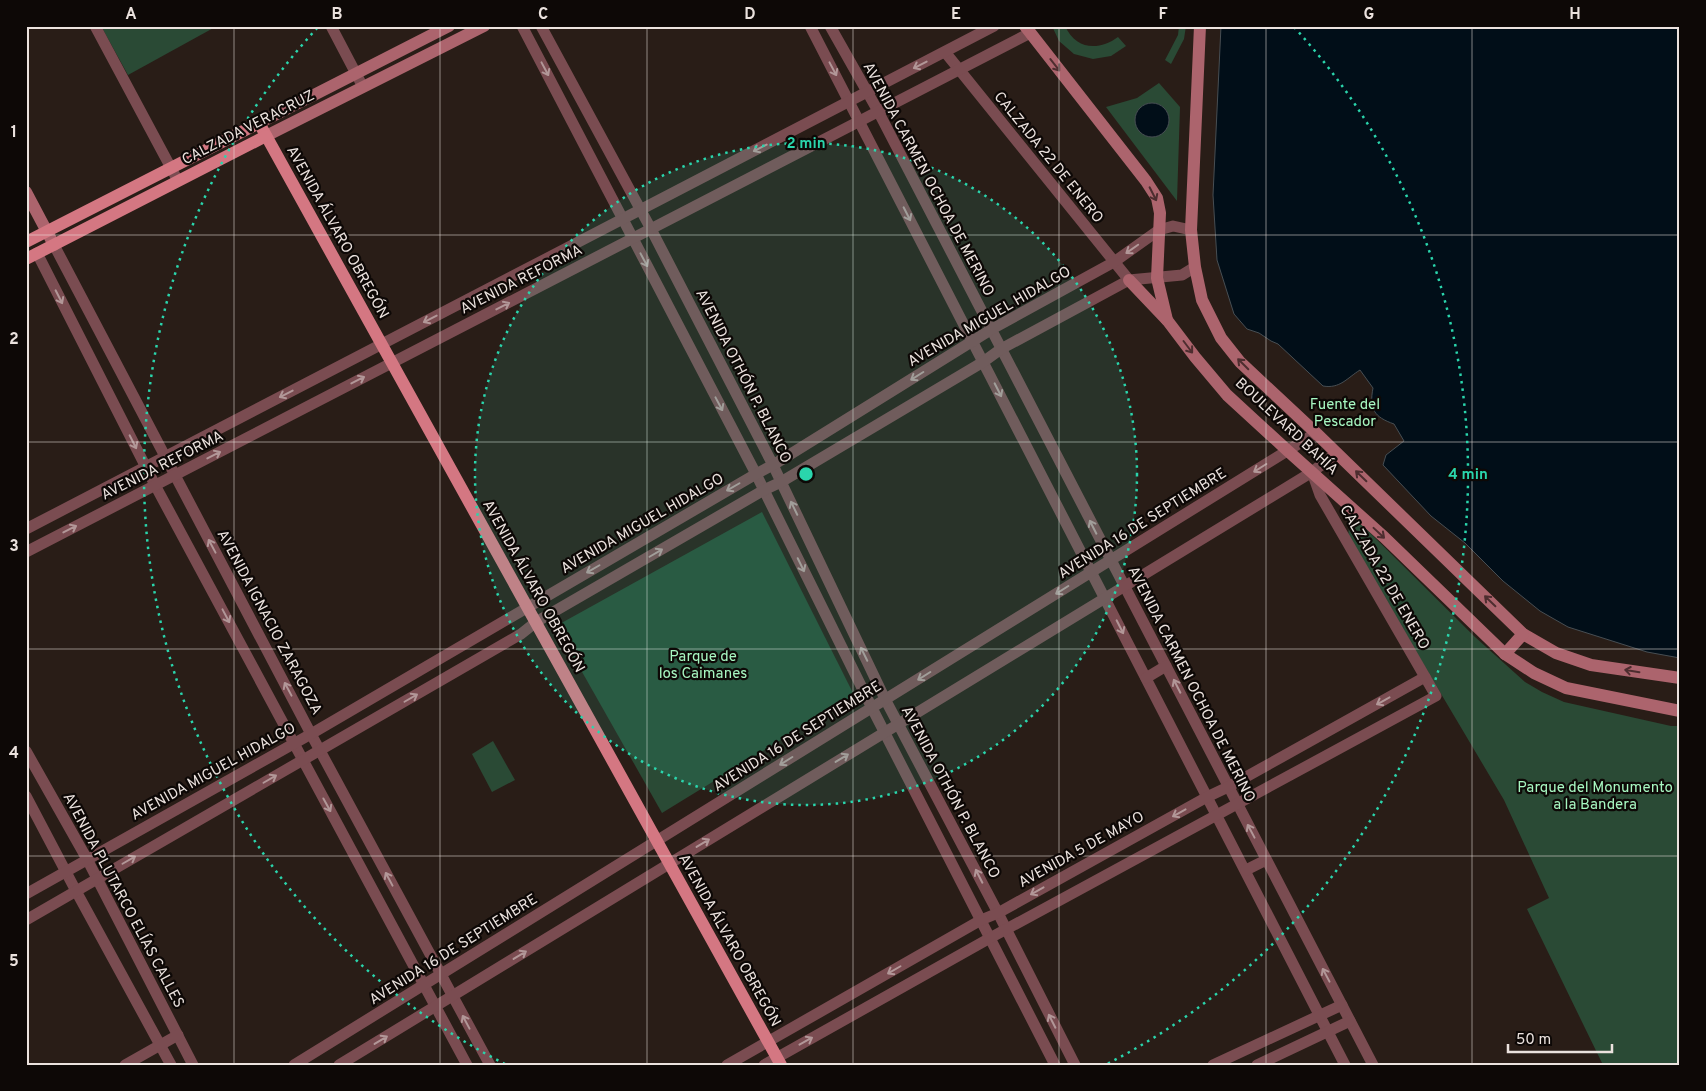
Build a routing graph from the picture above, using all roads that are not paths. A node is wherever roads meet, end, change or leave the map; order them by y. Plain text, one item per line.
1 (95, 26) edge
2 (331, 26) edge
3 (449, 26) edge
4 (484, 26) edge
5 (522, 26) edge
6 (541, 26) edge
7 (810, 26) edge
8 (830, 26) edge
9 (994, 26) edge
10 (1200, 26) edge
11 (1028, 29) edge
12 (945, 52) junction
13 (960, 70) junction
14 (356, 74) junction
15 (363, 87) junction
16 (867, 92) junction
17 (850, 101) junction
18 (878, 111) junction
19 (859, 121) junction
20 (259, 123) junction
21 (266, 136) junction
22 (171, 168) junction
23 (178, 181) junction
24 (26, 192) edge
25 (641, 210) junction
26 (623, 219) junction
27 (651, 228) junction
28 (1159, 230) junction
29 (1191, 230) junction
30 (47, 232) junction
31 (28, 238) edge
32 (633, 238) junction
33 (54, 245) junction
34 (32, 256) edge
35 (1114, 262) junction
36 (1195, 267) junction
37 (1157, 278) junction
38 (1129, 280) junction
39 (1167, 320) junction
40 (992, 329) junction
41 (973, 341) junction
42 (382, 344) junction
43 (1001, 350) junction
44 (983, 362) junction
45 (392, 363) junction
46 (1316, 432) junction
47 (1288, 451) junction
48 (1337, 453) junction
49 (165, 457) junction
50 (773, 465) junction
51 (146, 467) junction
52 (1312, 472) junction
53 (756, 474) junction
54 (175, 475) junction
55 (781, 482) junction
56 (155, 485) junction
57 (764, 490) junction
58 (26, 529) edge
59 (26, 552) edge
60 (1111, 560) junction
61 (1092, 572) junction
62 (1125, 586) junction
63 (1105, 599) junction
64 (528, 607) junction
65 (536, 622) junction
66 (1523, 634) junction
67 (1505, 654) junction
68 (1166, 666) junction
69 (1425, 677) junction
70 (1146, 678) junction
71 (1680, 678) edge
72 (886, 699) junction
73 (872, 708) junction
74 (1680, 711) edge
75 (900, 724) junction
76 (885, 732) junction
77 (311, 734) junction
78 (294, 743) junction
79 (320, 750) junction
80 (26, 751) edge
81 (303, 760) junction
82 (1228, 787) junction
83 (26, 796) edge
84 (1207, 797) junction
85 (1236, 804) junction
86 (175, 810) junction
87 (1217, 814) junction
88 (185, 828) junction
89 (656, 841) junction
90 (87, 859) junction
91 (1266, 860) junction
92 (670, 864) junction
93 (1246, 870) junction
94 (67, 871) junction
95 (96, 878) junction
96 (76, 891) junction
97 (26, 894) edge
98 (998, 913) junction
99 (26, 920) edge
100 (981, 920) junction
101 (1006, 930) junction
102 (990, 938) junction
103 (441, 974) junction
104 (424, 984) junction
105 (453, 996) junction
106 (1342, 1005) junction
107 (436, 1007) junction
108 (1320, 1015) junction
109 (1350, 1021) junction
110 (1328, 1032) junction
111 (178, 1035) junction
112 (768, 1042) junction
113 (161, 1045) junction
114 (779, 1061) edge
115 (167, 1063) edge
116 (125, 1065) edge
117 (194, 1065) edge
118 (294, 1065) edge
119 (340, 1065) edge
120 (468, 1065) edge
121 (490, 1065) edge
122 (727, 1065) edge
123 (764, 1065) edge
124 (1055, 1065) edge
125 (1075, 1065) edge
126 (1213, 1065) edge
127 (1256, 1065) edge
128 (1345, 1065) edge
129 (1372, 1065) edge

1 - 22 street
2 - 14 street
3 - 14 main road, CALZADA VERACRUZ
4 - 15 main road, CALZADA VERACRUZ
5 -> 26 street, AVENIDA OTHÓN P. BLANCO
6 - 25 street, AVENIDA OTHÓN P. BLANCO
7 -> 17 street
8 - 16 street, AVENIDA CARMEN OCHOA DE MERINO
9 - 12 street, AVENIDA REFORMA
10 - 29 main road, BOULEVARD BAHÍA
11 - 13 street, AVENIDA REFORMA
11 -> 28 main road, BOULEVARD BAHÍA
12 - 13 street, CALZADA 22 DE ENERO
12 -> 16 street, AVENIDA REFORMA
13 - 18 street, AVENIDA REFORMA
13 - 35 street, CALZADA 22 DE ENERO
14 - 15 street
14 - 20 main road, CALZADA VERACRUZ
15 - 21 main road, CALZADA VERACRUZ
16 - 17 street, AVENIDA REFORMA
16 - 18 street, AVENIDA CARMEN OCHOA DE MERINO
17 - 19 street
17 -> 25 street, AVENIDA REFORMA
18 - 19 street, AVENIDA REFORMA
18 - 40 street, AVENIDA CARMEN OCHOA DE MERINO
19 - 27 street, AVENIDA REFORMA
19 -> 41 street
20 - 21 main road, AVENIDA ÁLVARO OBREGÓN
20 - 22 main road, CALZADA VERACRUZ
21 - 23 main road, CALZADA VERACRUZ
21 - 42 main road, AVENIDA ÁLVARO OBREGÓN
22 - 23 street
22 - 30 main road, CALZADA VERACRUZ
23 - 33 main road, CALZADA VERACRUZ
24 - 30 main road, AVENIDA IGNACIO ZARAGOZA
25 - 26 street, AVENIDA REFORMA
25 - 27 street, AVENIDA OTHÓN P. BLANCO
26 - 32 street, AVENIDA OTHÓN P. BLANCO
26 -> 42 street, AVENIDA REFORMA
27 - 32 street, AVENIDA REFORMA
27 - 50 street, AVENIDA OTHÓN P. BLANCO
28 - 29 street
28 -> 35 street, AVENIDA MIGUEL HIDALGO
28 - 37 main road, BOULEVARD BAHÍA
29 - 36 main road, BOULEVARD BAHÍA
30 - 31 main road, CALZADA VERACRUZ
30 - 33 main road, AVENIDA IGNACIO ZARAGOZA
31 - 34 main road
45 -> 32 street, AVENIDA REFORMA
32 -> 53 street, AVENIDA OTHÓN P. BLANCO
33 - 34 main road, CALZADA VERACRUZ
33 - 49 street, AVENIDA IGNACIO ZARAGOZA
34 -> 51 street
35 - 38 street, CALZADA 22 DE ENERO
35 - 40 street, AVENIDA MIGUEL HIDALGO
36 - 37 street
46 -> 36 main road, BOULEVARD BAHÍA
37 - 38 street
37 - 39 main road, BOULEVARD BAHÍA
38 - 39 main road
38 - 43 street
39 -> 47 main road, BOULEVARD BAHÍA
40 - 41 street, AVENIDA MIGUEL HIDALGO
40 - 43 street, AVENIDA CARMEN OCHOA DE MERINO
41 - 44 street
41 -> 50 street, AVENIDA MIGUEL HIDALGO
42 - 45 main road, AVENIDA ÁLVARO OBREGÓN
42 -> 49 street, AVENIDA REFORMA
43 - 44 street
60 -> 43 street, AVENIDA CARMEN OCHOA DE MERINO
44 - 55 street
44 -> 61 street
54 -> 45 street, AVENIDA REFORMA
45 - 64 main road, AVENIDA ÁLVARO OBREGÓN
46 - 47 street, AVENIDA 16 DE SEPTIEMBRE
46 - 48 main road, BOULEVARD BAHÍA
47 - 52 main road, BOULEVARD BAHÍA
47 -> 60 street, AVENIDA 16 DE SEPTIEMBRE
48 - 52 street
66 -> 48 main road, BOULEVARD BAHÍA
49 - 51 street, AVENIDA REFORMA
49 - 54 street, AVENIDA IGNACIO ZARAGOZA
50 - 53 street, AVENIDA MIGUEL HIDALGO
50 - 55 street, AVENIDA OTHÓN P. BLANCO
51 - 56 street
51 - 58 street, AVENIDA REFORMA
52 - 62 street
52 -> 67 main road, BOULEVARD BAHÍA
52 - 69 street, CALZADA 22 DE ENERO
53 - 57 street, AVENIDA OTHÓN P. BLANCO
53 -> 64 street, AVENIDA MIGUEL HIDALGO
54 - 56 street, AVENIDA REFORMA
77 -> 54 street, AVENIDA IGNACIO ZARAGOZA
55 - 57 street
72 -> 55 street, AVENIDA OTHÓN P. BLANCO
59 -> 56 street, AVENIDA REFORMA
56 -> 78 street
65 -> 57 street
57 -> 73 street, AVENIDA OTHÓN P. BLANCO
60 - 61 street, AVENIDA 16 DE SEPTIEMBRE
60 - 62 street, AVENIDA CARMEN OCHOA DE MERINO
61 - 63 street
61 -> 72 street, AVENIDA 16 DE SEPTIEMBRE
62 - 63 street
62 - 68 street, AVENIDA CARMEN OCHOA DE MERINO
63 -> 70 street
63 - 75 street
64 - 65 main road, AVENIDA ÁLVARO OBREGÓN
64 - 77 street, AVENIDA MIGUEL HIDALGO
79 -> 65 street
65 - 89 main road, AVENIDA ÁLVARO OBREGÓN
66 - 67 main road
71 -> 66 main road, BOULEVARD BAHÍA
67 - 74 main road, BOULEVARD BAHÍA
68 - 70 street
82 -> 68 street, AVENIDA CARMEN OCHOA DE MERINO
69 -> 82 street, AVENIDA 5 DE MAYO
69 - 85 street, CALZADA 22 DE ENERO
70 - 84 street
72 - 73 street, AVENIDA 16 DE SEPTIEMBRE
72 - 75 street, AVENIDA OTHÓN P. BLANCO
73 - 76 street, AVENIDA OTHÓN P. BLANCO
73 -> 89 street, AVENIDA 16 DE SEPTIEMBRE
75 - 76 street
98 -> 75 street, AVENIDA OTHÓN P. BLANCO
92 -> 76 street
76 - 100 street, AVENIDA OTHÓN P. BLANCO
77 - 78 street, AVENIDA MIGUEL HIDALGO
77 - 79 street, AVENIDA IGNACIO ZARAGOZA
78 - 81 street
78 - 86 street, AVENIDA MIGUEL HIDALGO
79 - 81 street
103 -> 79 street, AVENIDA IGNACIO ZARAGOZA
80 - 90 street, AVENIDA PLUTARCO ELÍAS CALLES
88 -> 81 street
81 -> 104 street
82 - 84 street, AVENIDA 5 DE MAYO
82 - 85 street, AVENIDA CARMEN OCHOA DE MERINO
83 - 94 street
84 - 87 street
84 -> 98 street, AVENIDA 5 DE MAYO
85 - 87 street
91 -> 85 street, AVENIDA CARMEN OCHOA DE MERINO
86 - 88 street
86 - 90 street, AVENIDA MIGUEL HIDALGO
87 - 93 street
87 - 101 street
95 -> 88 street
89 - 92 main road, AVENIDA ÁLVARO OBREGÓN
89 - 103 street, AVENIDA 16 DE SEPTIEMBRE
90 - 94 street, AVENIDA MIGUEL HIDALGO
90 - 95 street, AVENIDA PLUTARCO ELÍAS CALLES
91 - 93 street
106 -> 91 street, AVENIDA CARMEN OCHOA DE MERINO
105 -> 92 street
92 - 112 main road, AVENIDA ÁLVARO OBREGÓN
93 - 108 street
94 - 96 street
94 - 97 street, AVENIDA MIGUEL HIDALGO
95 - 96 street
95 - 111 street, AVENIDA PLUTARCO ELÍAS CALLES
96 - 99 street
96 - 113 street
98 - 100 street, AVENIDA 5 DE MAYO
98 - 101 street, AVENIDA OTHÓN P. BLANCO
100 - 102 street, AVENIDA OTHÓN P. BLANCO
100 -> 112 street, AVENIDA 5 DE MAYO
101 - 102 street
125 -> 101 street, AVENIDA OTHÓN P. BLANCO
114 -> 102 street
102 - 124 street, AVENIDA OTHÓN P. BLANCO
103 - 104 street, AVENIDA 16 DE SEPTIEMBRE
103 - 105 street, AVENIDA IGNACIO ZARAGOZA
104 - 107 street
104 - 118 street, AVENIDA 16 DE SEPTIEMBRE
105 - 107 street
121 -> 105 street, AVENIDA IGNACIO ZARAGOZA
106 - 108 street
106 - 109 street, AVENIDA CARMEN OCHOA DE MERINO
119 -> 107 street
107 - 120 street
108 - 110 street
108 - 126 street
109 - 110 street
109 - 129 street, AVENIDA CARMEN OCHOA DE MERINO
110 - 127 street
110 - 128 street
111 - 113 street
111 - 117 street, AVENIDA PLUTARCO ELÍAS CALLES
112 - 114 main road, AVENIDA ÁLVARO OBREGÓN
112 - 122 street, AVENIDA 5 DE MAYO
113 - 115 street
113 - 116 street
114 - 123 street

